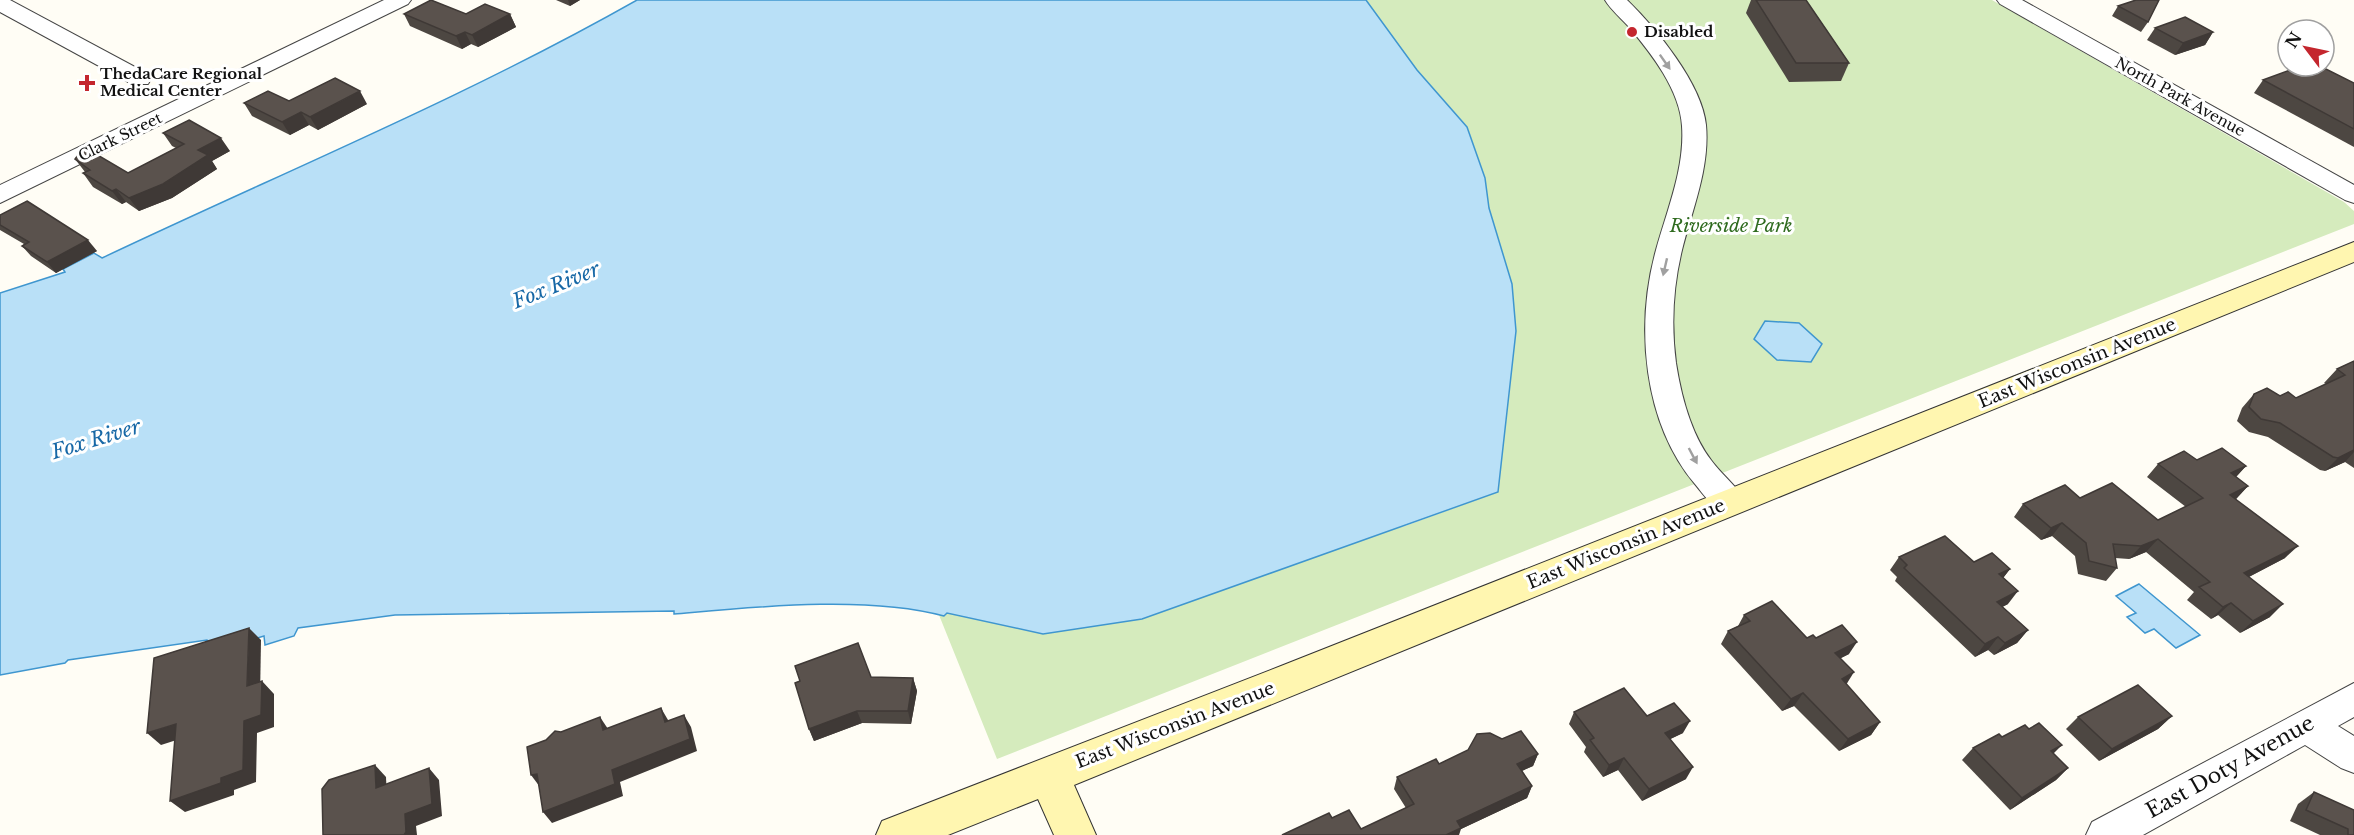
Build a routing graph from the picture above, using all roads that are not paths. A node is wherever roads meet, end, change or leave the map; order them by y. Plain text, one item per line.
1 (401, 0) edge
2 (1616, 0) edge
3 (2007, 0) edge
4 (0, 3) edge
5 (140, 80) dead end
6 (0, 195) edge
7 (2354, 195) edge
8 (2354, 251) edge
9 (1730, 502) junction
10 (2354, 699) edge
11 (2306, 726) junction
12 (2354, 756) edge
13 (1048, 774) junction
14 (897, 835) edge
15 (1075, 835) edge
16 (2106, 835) edge

1 - 6 street, Clark Street
2 -> 9 street
3 - 7 street, North Park Avenue
4 - 5 street
8 - 9 main road, East Wisconsin Avenue
9 - 13 main road, East Wisconsin Avenue
10 - 11 street, East Doty Avenue
11 - 12 street
11 - 16 street, East Doty Avenue
13 - 14 main road, East Wisconsin Avenue
13 - 15 main road

